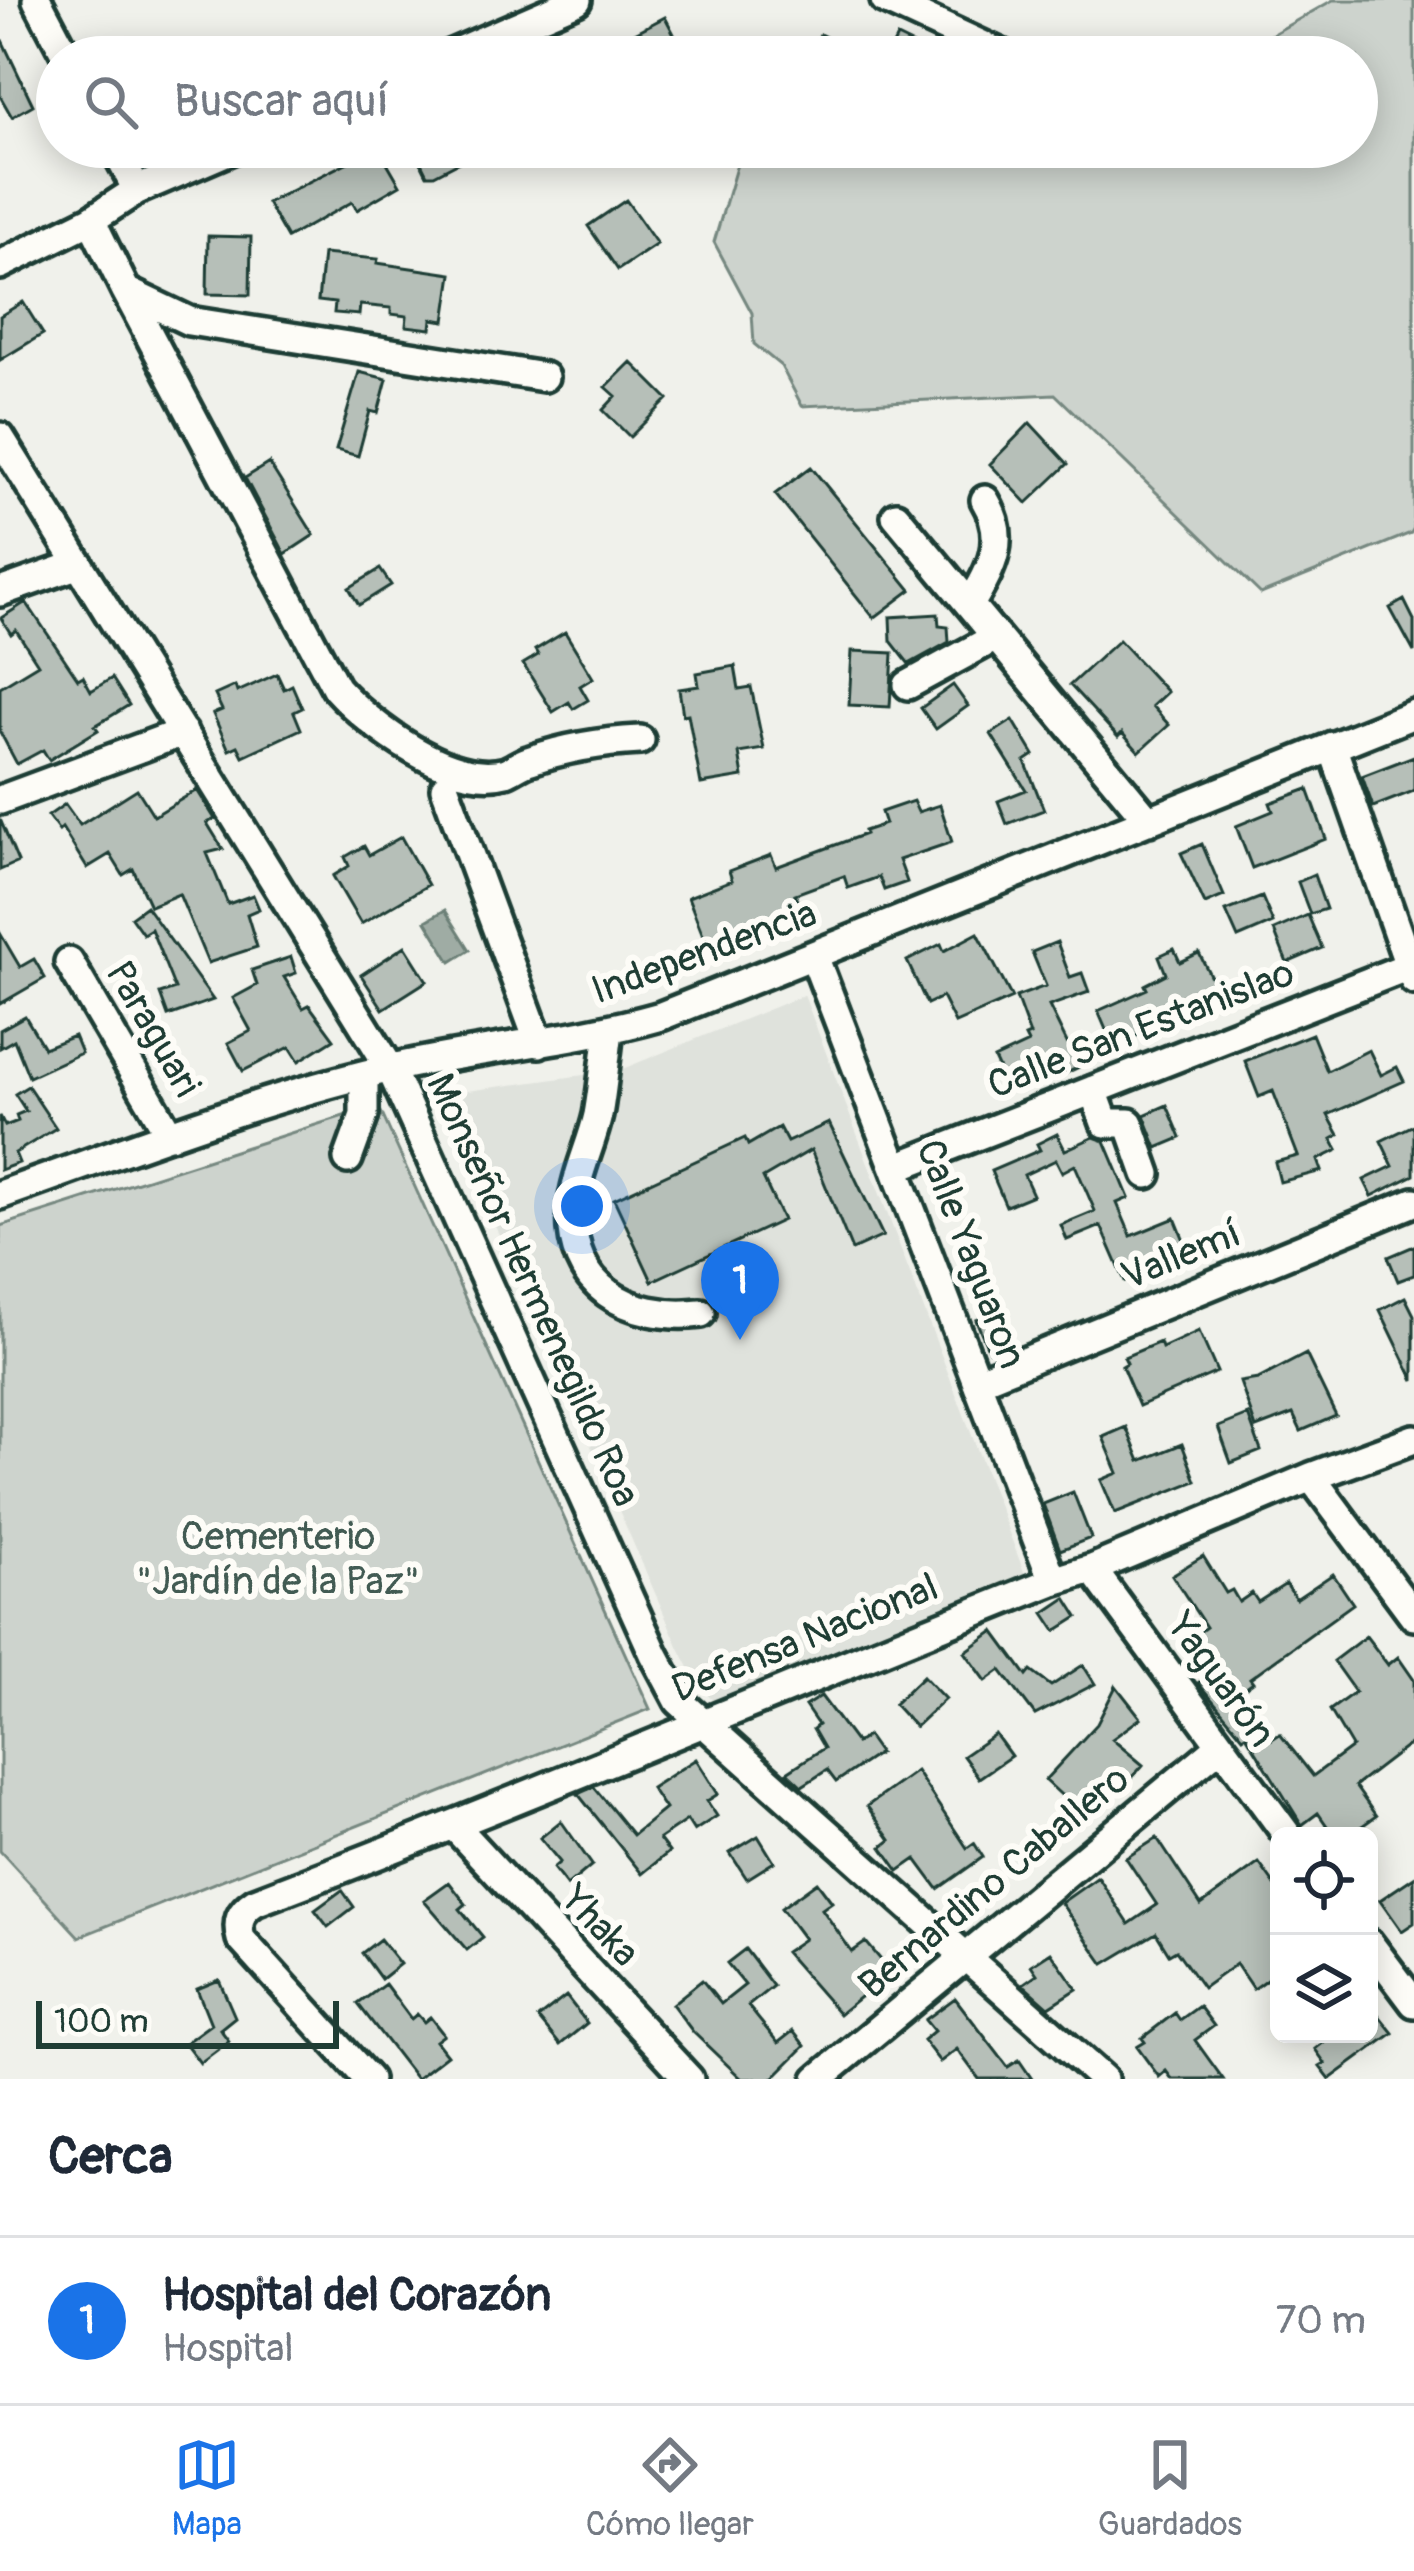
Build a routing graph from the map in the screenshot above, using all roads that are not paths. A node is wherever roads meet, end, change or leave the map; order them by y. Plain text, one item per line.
1 (37, 0) edge
2 (577, 0) edge
3 (885, 0) edge
4 (56, 36) edge
5 (494, 36) edge
6 (963, 36) edge
7 (125, 168) edge
8 (188, 168) edge
9 (137, 190) junction
10 (91, 220) junction
11 (0, 265) edge
12 (126, 291) junction
13 (544, 377) dead end
14 (0, 436) edge
15 (985, 500) dead end
16 (896, 516) dead end
17 (79, 564) junction
18 (0, 592) edge
19 (970, 604) junction
20 (996, 637) junction
21 (908, 685) dead end
22 (1414, 713) edge
23 (183, 732) junction
24 (640, 740) dead end
25 (1332, 746) junction
26 (445, 788) dead end
27 (0, 800) edge
28 (1149, 820) junction
29 (814, 956) junction
30 (69, 962) dead end
31 (1412, 970) edge
32 (609, 1031) junction
33 (539, 1043) junction
34 (377, 1071) junction
35 (1093, 1090) junction
36 (170, 1135) junction
37 (348, 1159) dead end
38 (897, 1167) junction
39 (1147, 1174) dead end
40 (0, 1196) edge
41 (1414, 1202) edge
42 (701, 1313) dead end
43 (977, 1381) junction
44 (1414, 1438) edge
45 (1311, 1477) junction
46 (1092, 1570) junction
47 (1053, 1581) junction
48 (1414, 1616) edge
49 (700, 1721) junction
50 (1220, 1746) junction
51 (454, 1826) junction
52 (1281, 1827) edge
53 (1378, 1955) edge
54 (963, 1958) junction
55 (1414, 2003) edge
56 (368, 2079) edge
57 (689, 2079) edge
58 (818, 2079) edge
59 (1103, 2079) edge

1 - 4 street
2 - 5 street
3 - 6 street
7 - 9 street
8 - 9 street
9 - 10 street
10 - 11 street
10 - 12 street
12 - 13 street
12 - 24 street
14 - 17 street, Monseñor Hermenegildo Roa
15 - 19 street
16 - 19 street
17 - 18 street
17 - 23 street, Monseñor Hermenegildo Roa
19 - 20 street
20 - 21 street
20 - 28 street
22 - 25 street, Independencia
23 - 27 street
23 - 34 street, Monseñor Hermenegildo Roa
25 - 28 street, Independencia
25 - 31 street
26 - 33 street
28 - 29 street, Independencia
29 - 32 street, Independencia
29 - 38 street, Calle Yaguaron
30 - 36 street, Paraguari
31 - 35 street, Calle San Estanislao
32 - 33 street, Independencia
32 - 42 street
33 - 34 street, Independencia
34 - 36 street, Independencia
34 - 37 street
34 - 49 street, Monseñor Hermenegildo Roa
35 - 38 street, Calle San Estanislao
35 - 39 street
36 - 40 street, Independencia
38 - 43 street, Calle Yaguaron
41 - 43 street, Vallemí
43 - 47 street, Calle Yaguaron
44 - 45 street, Defensa Nacional
45 - 46 street, Defensa Nacional
45 - 48 street
46 - 47 street, Defensa Nacional
46 - 50 street, Yaguarón
47 - 49 street, Defensa Nacional
49 - 51 street, Defensa Nacional
49 - 54 street, Monseñor Hermenegildo Roa
50 - 52 street, Yaguarón
50 - 54 street, Bernardino Caballero
51 - 56 street, Defensa Nacional
51 - 57 street, Yhaka
53 - 55 street
54 - 58 street, Bernardino Caballero
54 - 59 street, Monseñor Hermenegildo Roa

